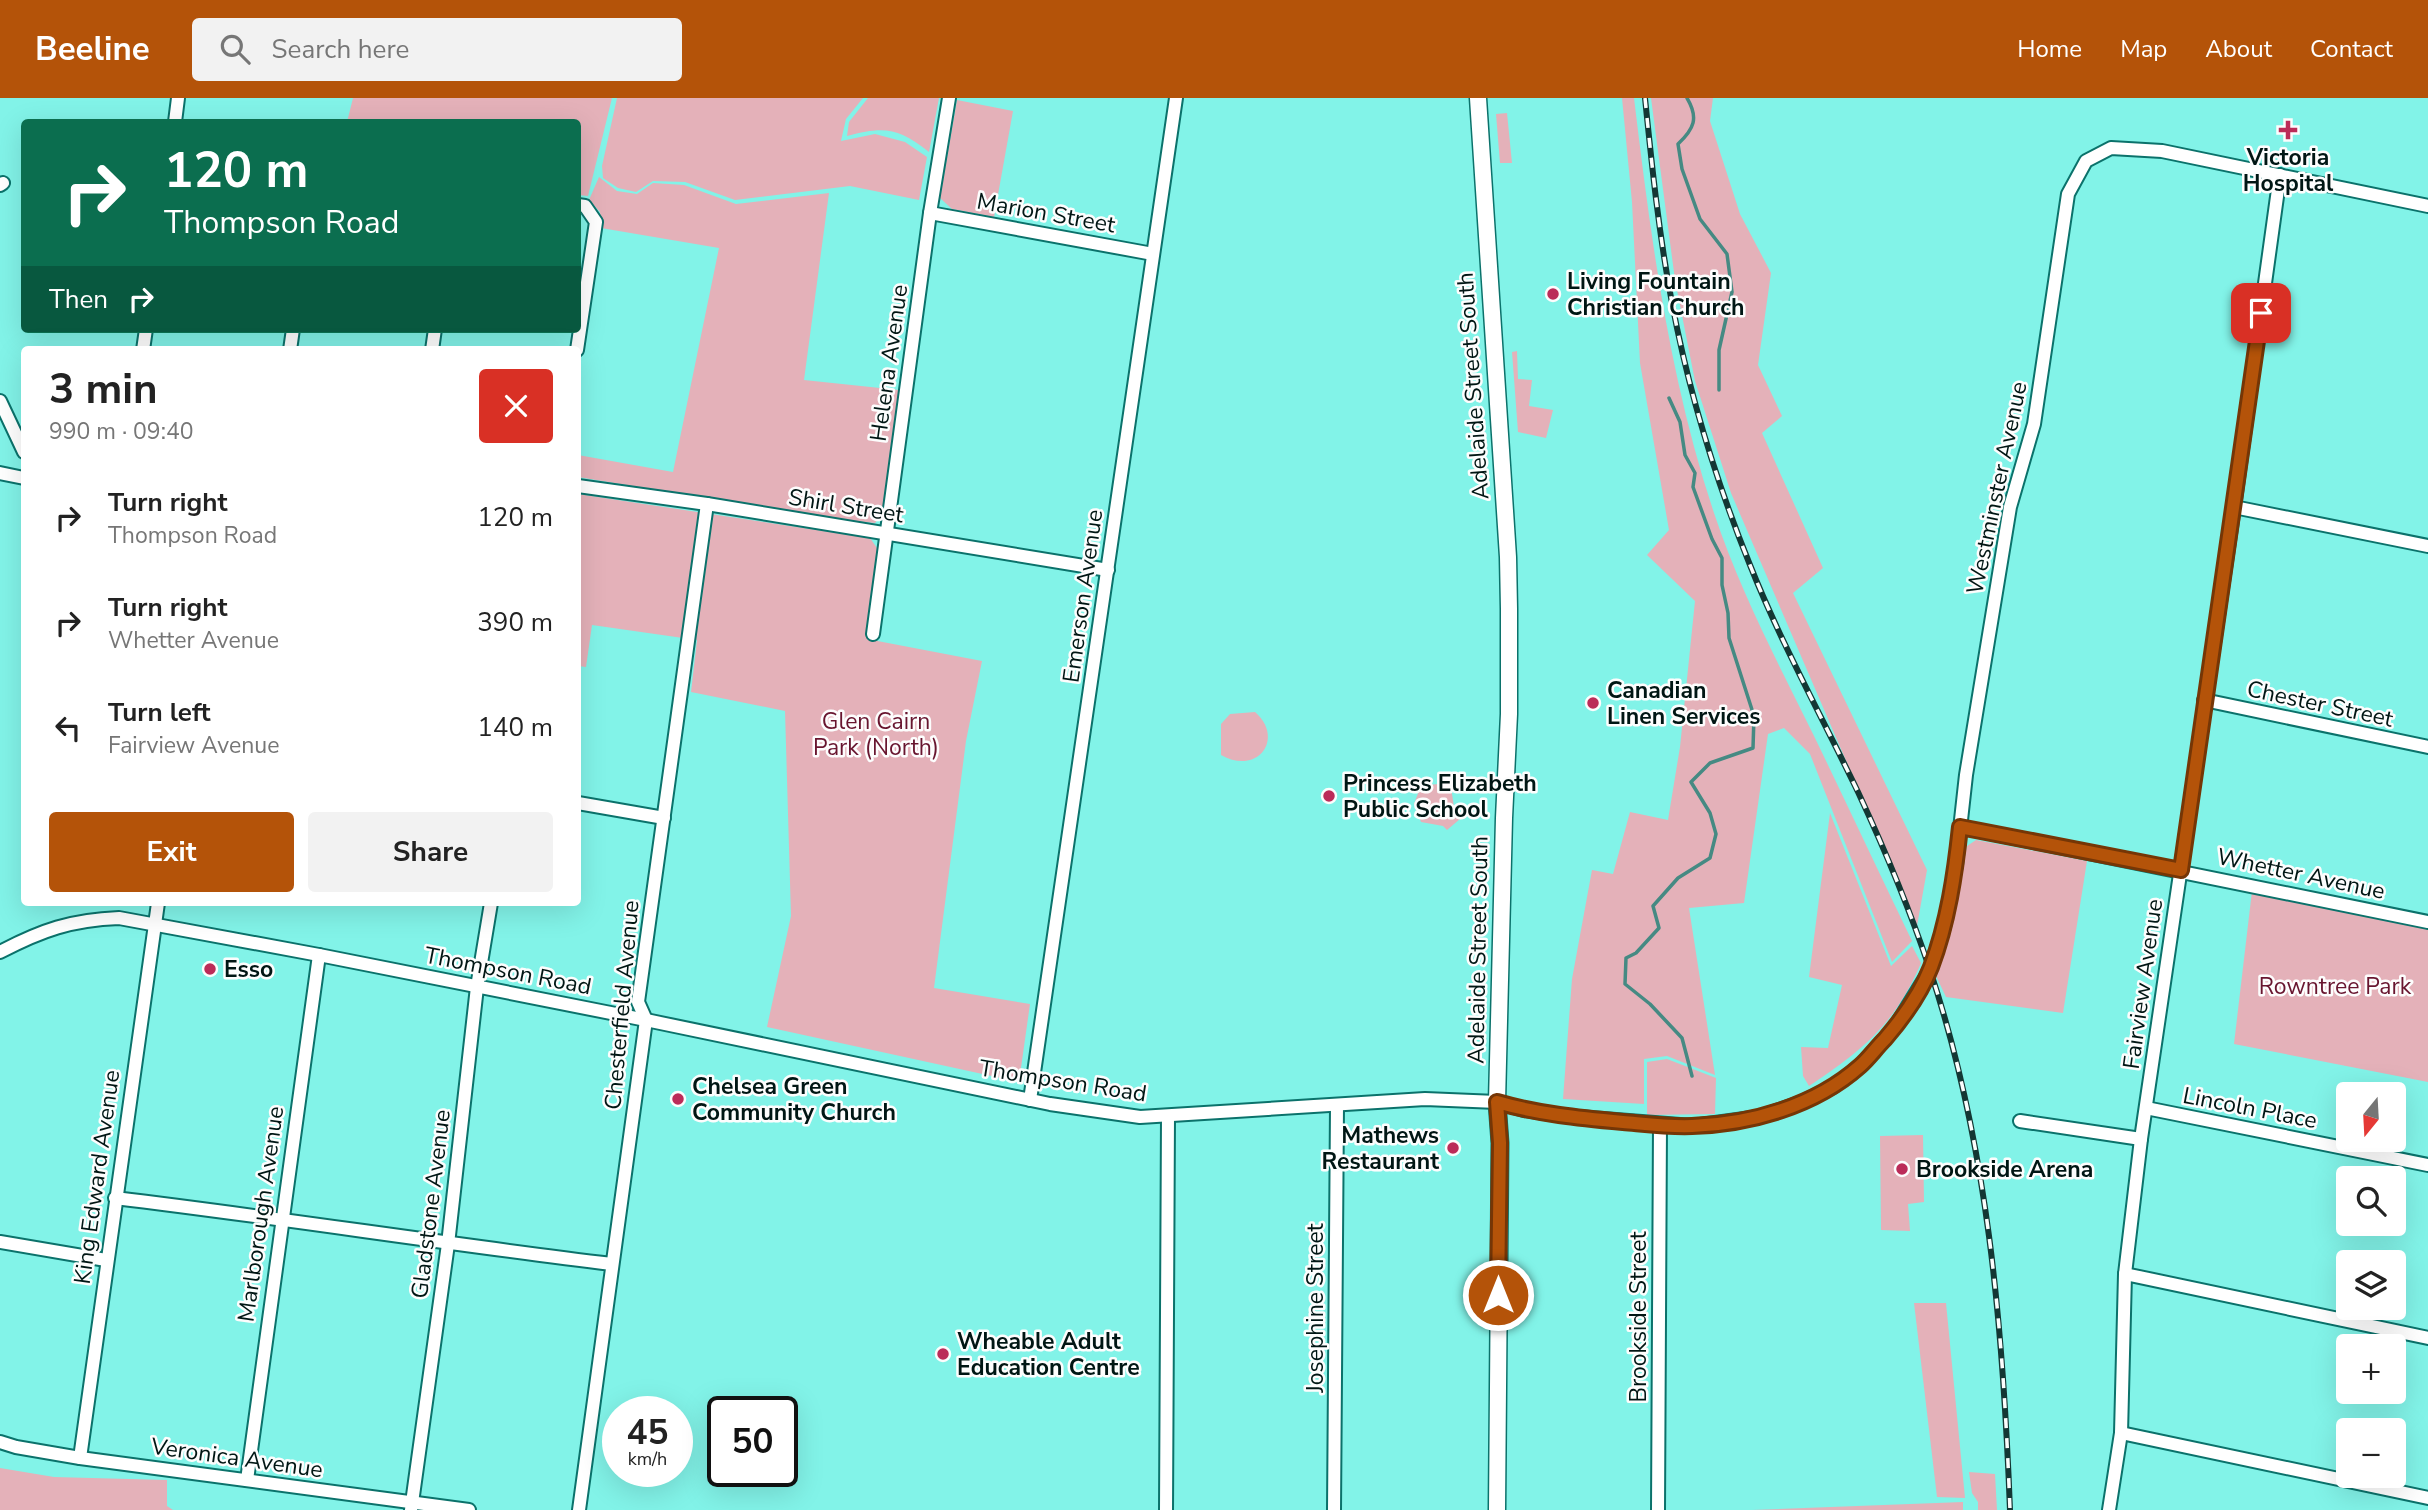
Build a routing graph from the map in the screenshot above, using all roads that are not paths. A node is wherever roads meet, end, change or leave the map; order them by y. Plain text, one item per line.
1 (178, 98) edge
2 (949, 98) edge
3 (1177, 98) edge
4 (1478, 98) edge
5 (175, 119) edge
6 (2280, 175) junction
7 (581, 205) edge
8 (2428, 206) edge
9 (930, 213) junction
10 (1153, 254) junction
11 (581, 323) edge
12 (0, 401) edge
13 (21, 446) edge
14 (0, 473) edge
15 (21, 477) edge
16 (581, 486) edge
17 (707, 505) junction
18 (2234, 507) junction
19 (888, 533) junction
20 (2428, 546) edge
21 (1108, 570) junction
22 (873, 634) dead end
23 (2204, 700) junction
24 (2428, 747) edge
25 (581, 804) edge
26 (664, 818) junction
27 (1960, 827) junction
28 (2181, 870) junction
29 (158, 906) edge
30 (490, 906) edge
31 (2428, 922) edge
32 (155, 924) junction
33 (0, 952) edge
34 (319, 955) junction
35 (477, 987) junction
36 (646, 1020) junction
37 (1030, 1100) junction
38 (1497, 1102) junction
39 (1338, 1106) junction
40 (2146, 1108) junction
41 (1168, 1116) junction
42 (2020, 1121) dead end
43 (1660, 1125) junction
44 (2141, 1139) junction
45 (2428, 1165) edge
46 (115, 1198) junction
47 (281, 1218) junction
48 (0, 1242) edge
49 (448, 1244) junction
50 (106, 1260) junction
51 (612, 1264) junction
52 (2125, 1274) junction
53 (2428, 1338) edge
54 (2121, 1433) junction
55 (0, 1442) edge
56 (80, 1458) junction
57 (247, 1480) junction
58 (2428, 1498) edge
59 (412, 1507) edge
60 (469, 1510) edge
61 (579, 1510) edge
62 (1166, 1510) edge
63 (1334, 1510) edge
64 (1497, 1510) edge
65 (1658, 1510) edge
66 (2109, 1510) edge

1 - 5 street
2 - 9 street, Helena Avenue
3 - 10 street, Emerson Avenue
4 - 38 main road, Adelaide Street South
6 - 8 street
6 - 18 street, Fairview Avenue
6 - 27 street, Westminster Avenue
7 - 11 street
9 - 10 street, Marion Street
9 - 19 street, Helena Avenue
10 - 21 street, Emerson Avenue
12 - 13 street
14 - 15 street
16 - 17 street, Shirl Street
17 - 19 street, Shirl Street
17 - 26 street, Chesterfield Avenue
18 - 20 street
18 - 23 street, Fairview Avenue
19 - 21 street, Shirl Street
19 - 22 street, Helena Avenue
21 - 37 street, Emerson Avenue
23 - 24 street, Chester Street
23 - 28 street, Fairview Avenue
25 - 26 street
26 - 36 street, Chesterfield Avenue
27 - 28 street, Whetter Avenue
27 - 43 street, Thompson Road
28 - 31 street, Whetter Avenue
28 - 40 street, Fairview Avenue
29 - 32 street, King Edward Avenue
30 - 35 street, Gladstone Avenue
32 - 33 street, Thompson Road
32 - 34 street, Thompson Road
32 - 46 street, King Edward Avenue
34 - 35 street, Thompson Road
34 - 47 street, Marlborough Avenue
35 - 36 street, Thompson Road
35 - 49 street, Gladstone Avenue
36 - 37 street, Thompson Road
36 - 51 street, Chesterfield Avenue
37 - 41 street, Thompson Road
38 - 39 street, Thompson Road
38 - 43 street, Thompson Road
38 - 64 main road, Adelaide Street South
39 - 41 street, Thompson Road
39 - 63 street, Josephine Street
40 - 44 street, Fairview Avenue
40 - 45 street, Lincoln Place
41 - 62 street
42 - 44 street
43 - 65 street, Brookside Street
44 - 52 street, Fairview Avenue
46 - 47 street
46 - 50 street, King Edward Avenue
47 - 49 street
47 - 57 street, Marlborough Avenue
48 - 50 street
49 - 51 street
49 - 59 street, Gladstone Avenue
50 - 56 street, King Edward Avenue
51 - 61 street, Chesterfield Avenue
52 - 53 street
52 - 54 street, Fairview Avenue
54 - 58 street
54 - 66 street, Fairview Avenue
55 - 56 street, Veronica Avenue
56 - 57 street, Veronica Avenue
57 - 59 street, Veronica Avenue
59 - 60 street, Veronica Avenue

